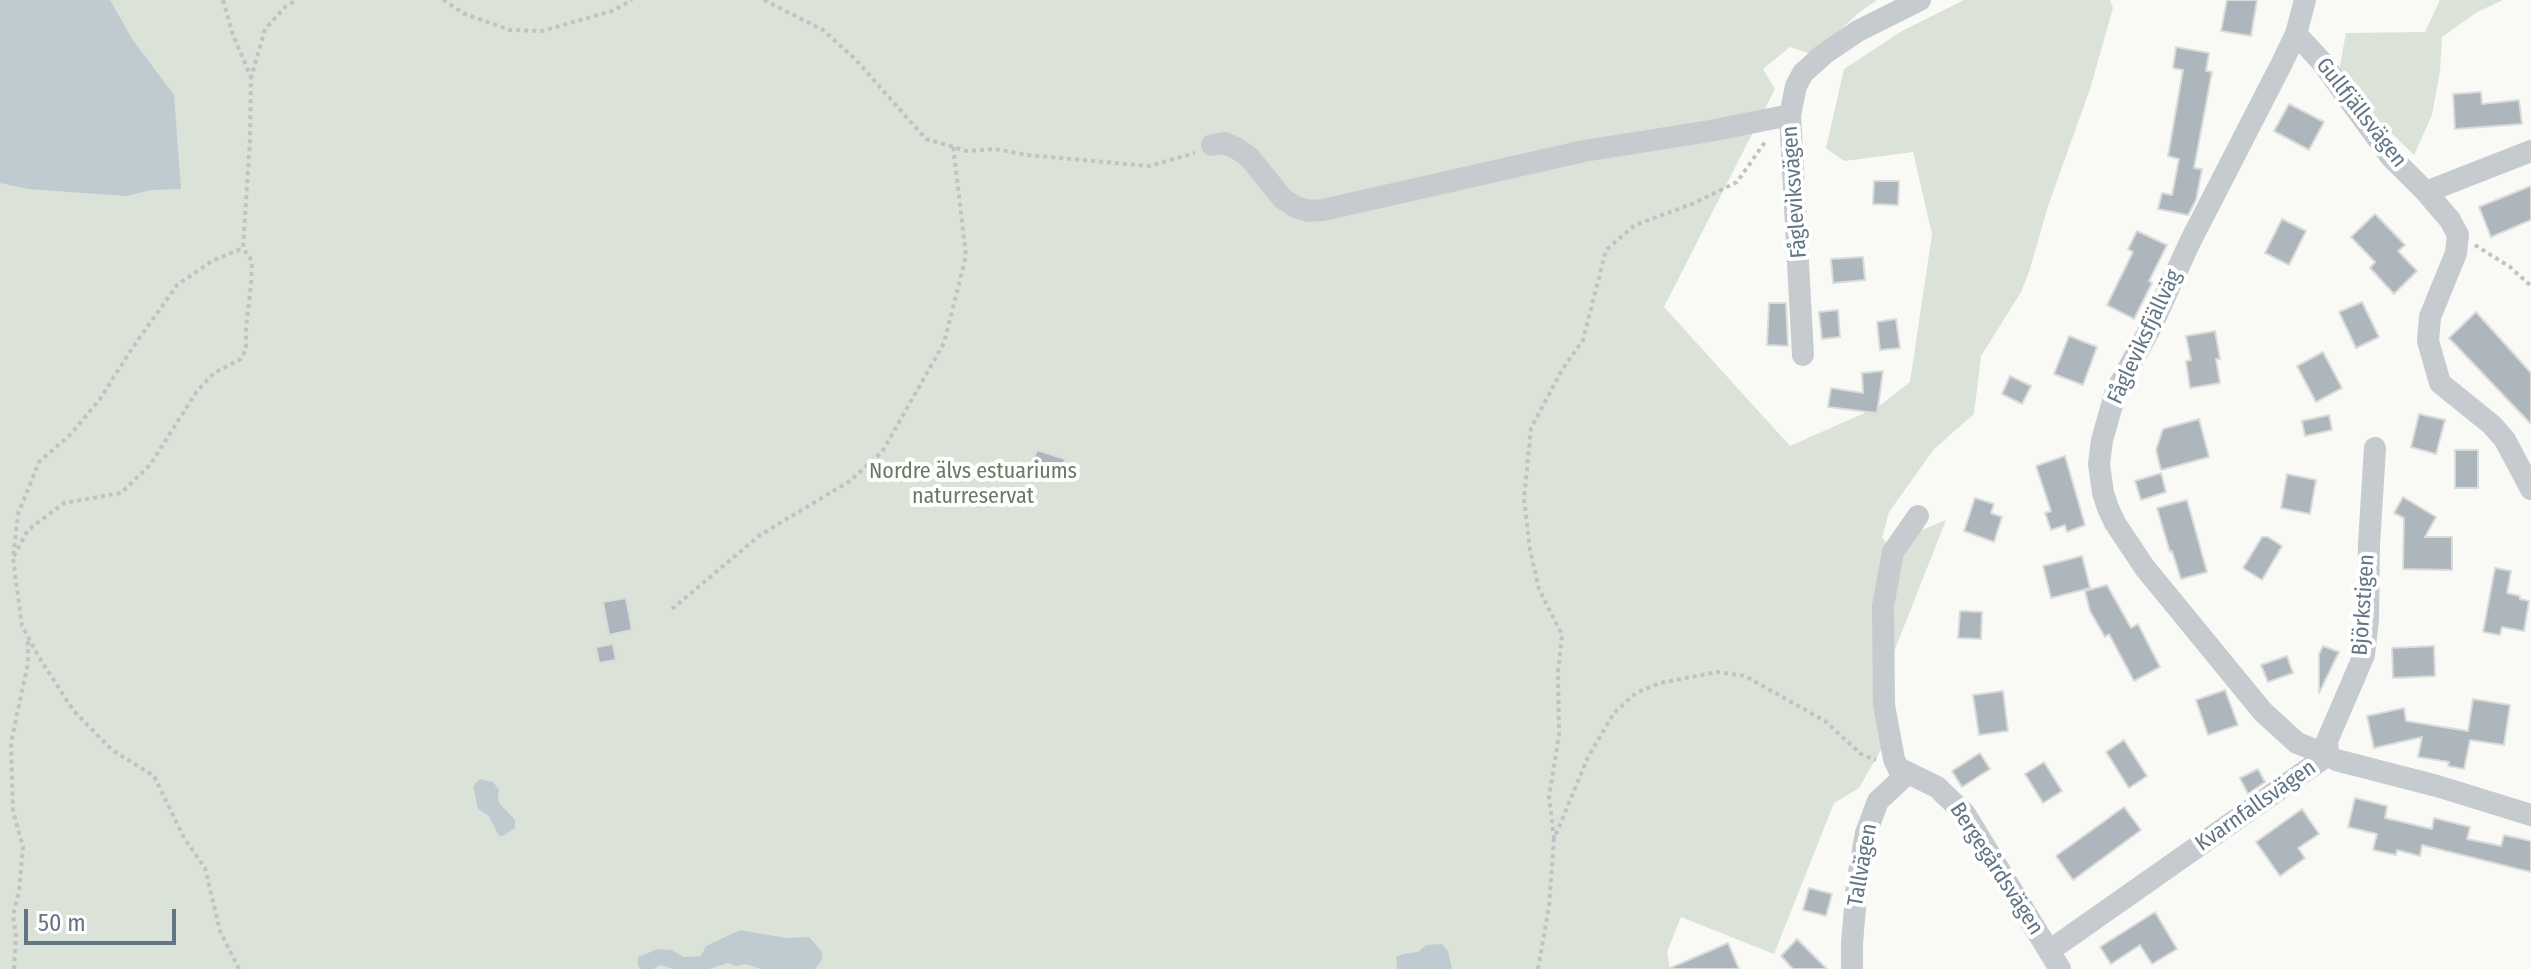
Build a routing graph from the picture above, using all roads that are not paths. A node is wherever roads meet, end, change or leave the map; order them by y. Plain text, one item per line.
1 (1920, 0) edge
2 (2305, 0) edge
3 (2296, 34) junction
4 (1790, 115) junction
5 (1212, 145) road end
6 (2531, 151) edge
7 (2426, 192) junction
8 (1803, 355) dead end
9 (2375, 448) dead end
10 (2531, 489) edge
11 (1918, 516) dead end
12 (2328, 755) junction
13 (1900, 766) junction
14 (2531, 815) edge
15 (2054, 960) edge
16 (1852, 969) edge

1 - 4 street, Fågleviksvägen
2 - 3 street, Fågleviksfjällväg
3 - 7 street, Gullfjällsvägen
3 - 12 street, Fågleviksfjällväg
4 - 5 street
4 - 8 street, Fågleviksvägen
6 - 7 street
7 - 10 street, Gullfjällsvägen
9 - 12 street, Björkstigen
11 - 13 street
12 - 14 street, Kvarnfallsvägen
12 - 15 street, Kvarnfallsvägen
13 - 15 street, Bergegårdsvägen
13 - 16 street, Tallvägen

